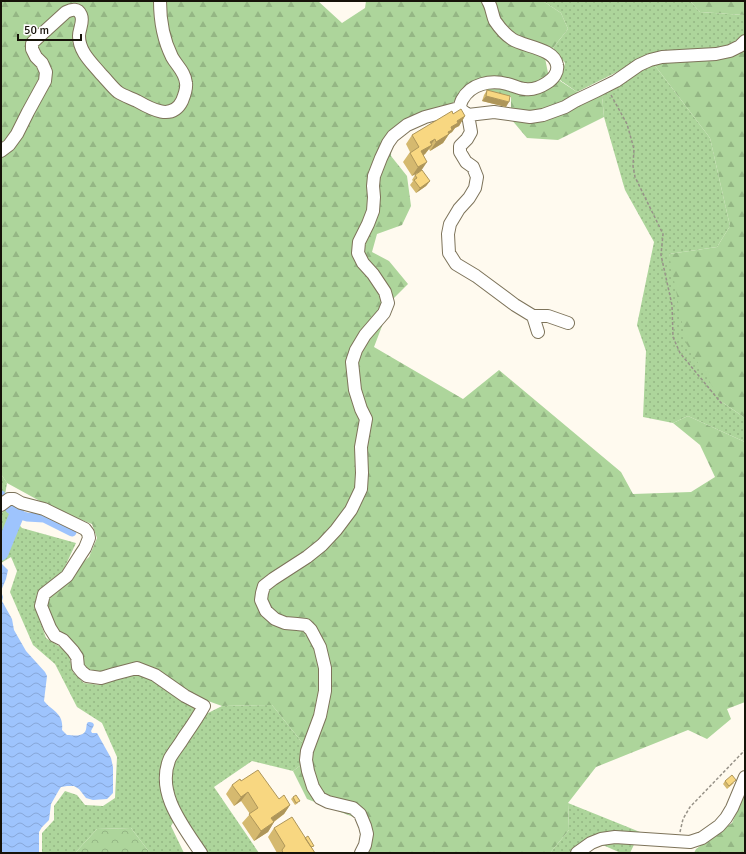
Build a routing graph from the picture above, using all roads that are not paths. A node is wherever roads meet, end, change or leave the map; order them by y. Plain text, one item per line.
1 (160, 1) edge
2 (488, 1) edge
3 (745, 41) edge
4 (464, 112) junction
5 (1, 151) edge
6 (532, 316) junction
7 (568, 323) dead end
8 (538, 332) dead end
9 (5, 502) edge
10 (745, 777) edge
11 (201, 853) edge
12 (361, 853) edge
13 (577, 853) edge

1 - 5 street
2 - 4 street
3 - 4 street
4 - 6 street
4 - 12 street
6 - 7 street
6 - 8 street
9 - 11 street
10 - 13 street

